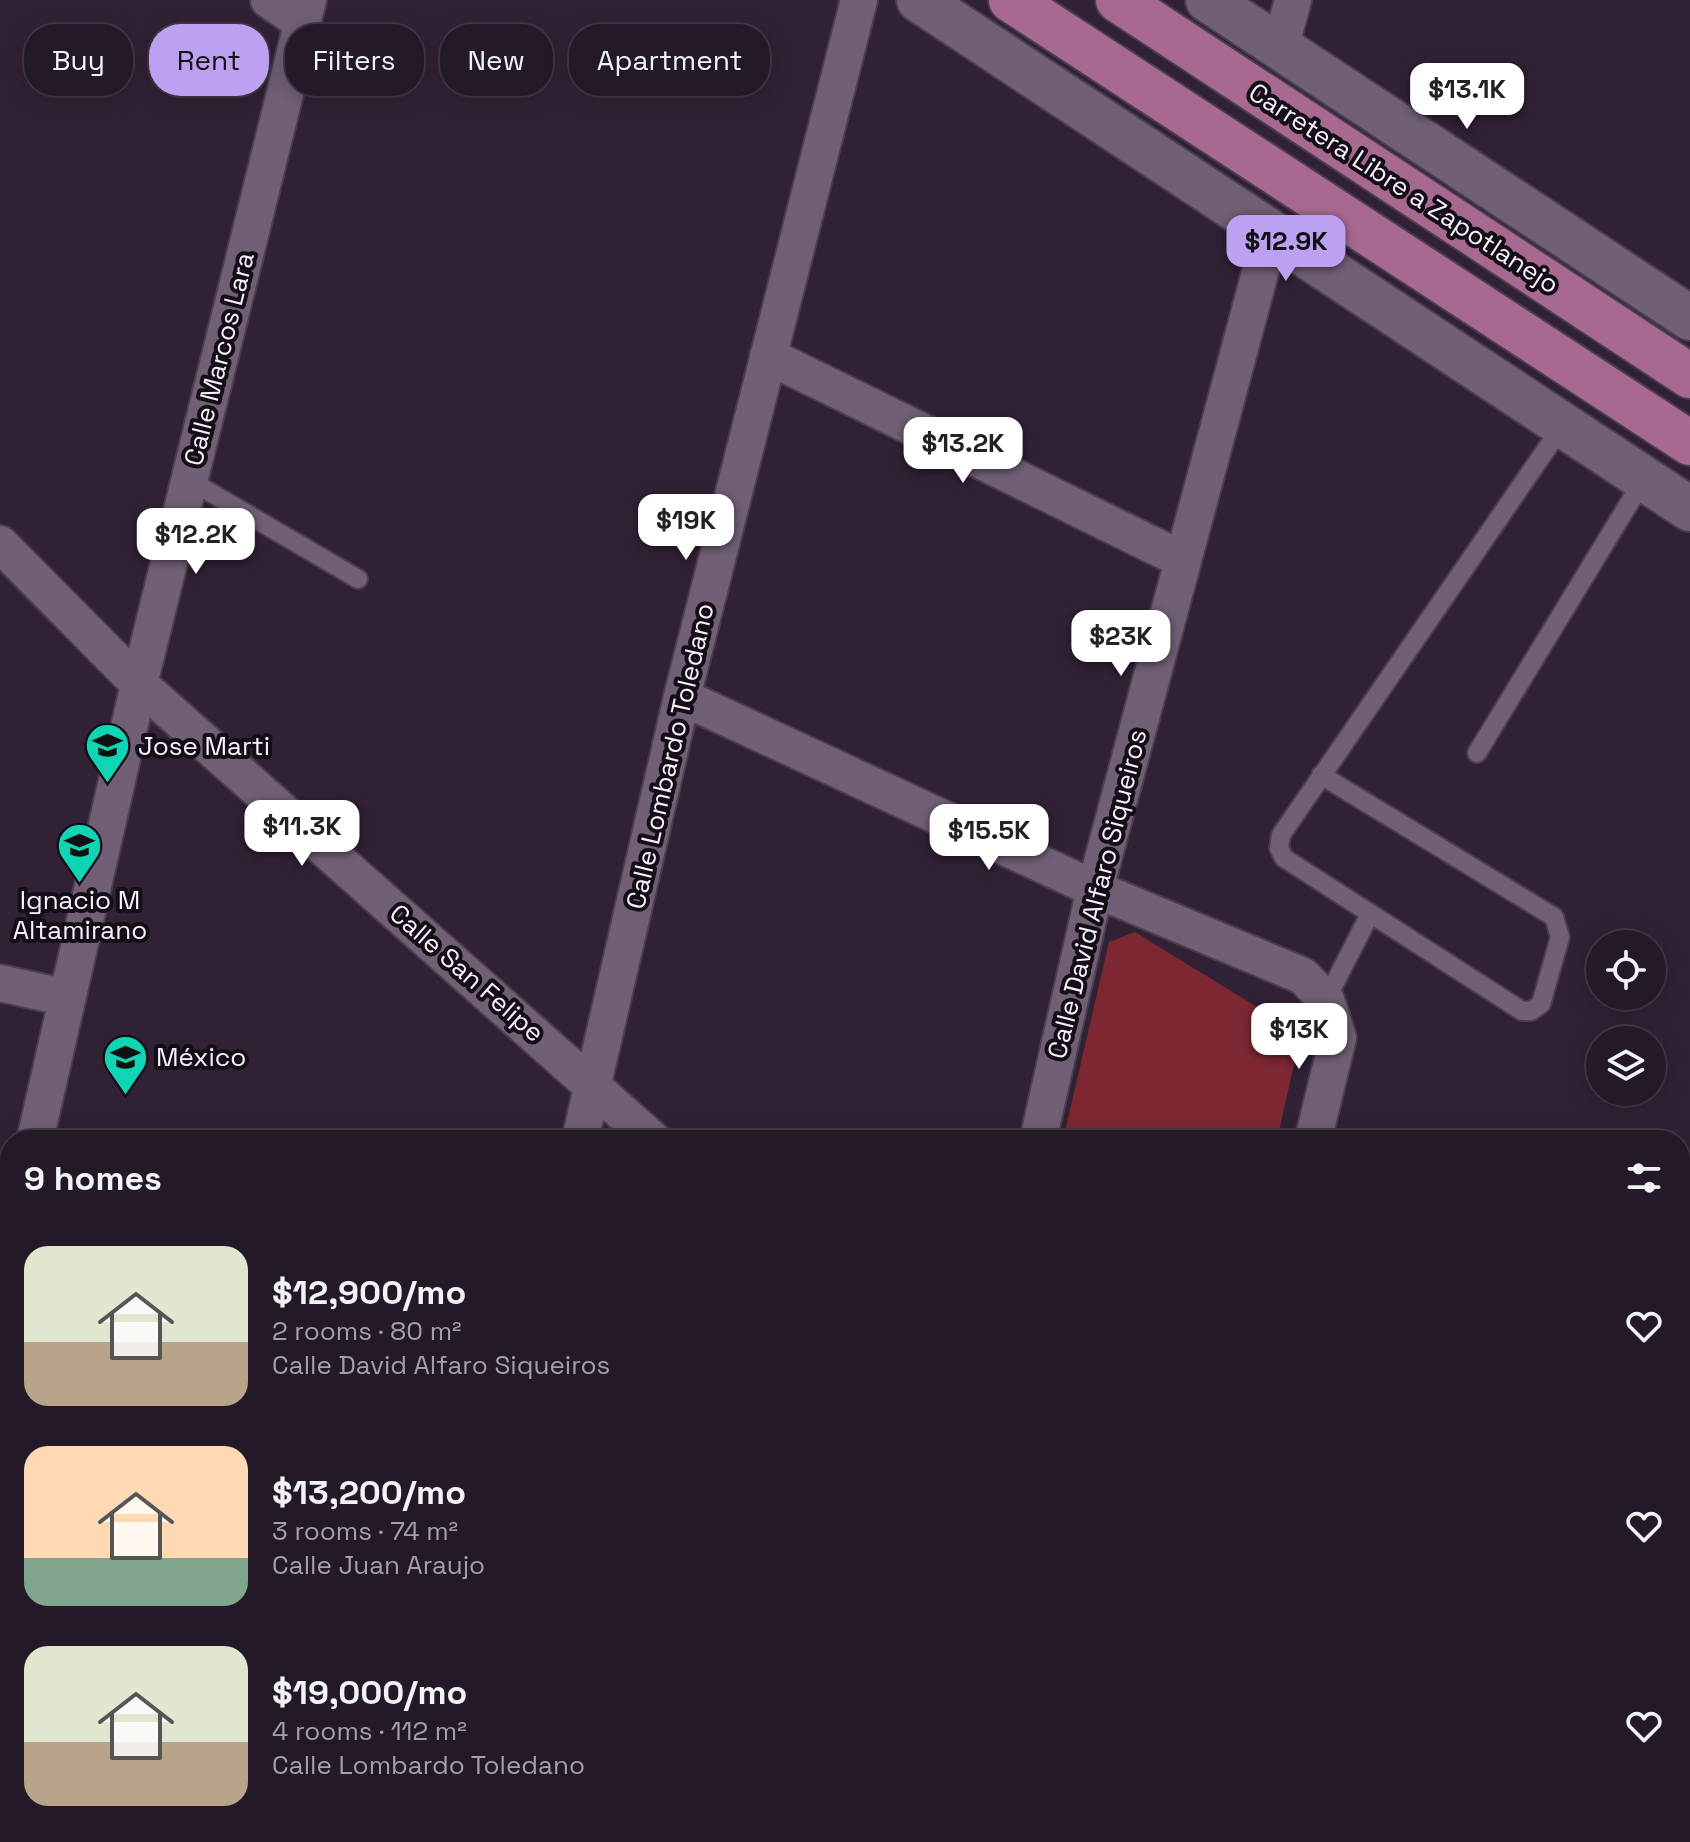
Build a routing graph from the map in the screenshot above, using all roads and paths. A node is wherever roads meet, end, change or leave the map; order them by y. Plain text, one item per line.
1 (269, 0) edge
2 (859, 0) edge
3 (919, 0) edge
4 (1011, 0) edge
5 (1118, 0) edge
6 (1208, 0) edge
7 (1293, 0) edge
8 (305, 11) edge
9 (1280, 48) junction
10 (1271, 232) junction
11 (1690, 318) edge
12 (768, 356) junction
13 (1690, 376) edge
14 (1563, 425) junction
15 (1690, 443) edge
16 (1644, 478) junction
17 (189, 480) junction
18 (1690, 509) edge
19 (0, 544) edge
20 (1183, 560) junction
21 (358, 579) dead end
22 (139, 684) junction
23 (682, 697) junction
24 (1477, 753) dead end
25 (1321, 775) junction
26 (1095, 889) junction
27 (1370, 914) junction
28 (0, 983) edge
29 (67, 998) junction
30 (1326, 1000) junction
31 (592, 1084) junction
32 (37, 1130) edge
33 (582, 1130) edge
34 (642, 1130) edge
35 (1040, 1130) edge
36 (1315, 1130) edge

1 - 8 street
2 - 12 street, Calle Lombardo Toledano
3 - 10 street
4 - 15 main road
5 - 13 main road, Carretera Libre a Zapotlanejo
6 - 9 street
7 - 9 street
8 - 17 street, Calle Marcos Lara
9 - 11 street
10 - 14 street
10 - 20 street, Calle David Alfaro Siqueiros
12 - 20 street
12 - 23 street, Calle Lombardo Toledano
14 - 16 street
14 - 25 lane
16 - 18 street
16 - 24 lane
17 - 21 lane
17 - 22 street, Calle Marcos Lara
19 - 22 street, Calle San Felipe
20 - 26 street, Calle David Alfaro Siqueiros
22 - 29 street, Calle Marcos Lara
22 - 31 street, Calle San Felipe
23 - 26 street
23 - 31 street, Calle Lombardo Toledano
25 - 27 lane
25 - 27 lane
26 - 30 street
26 - 35 street, Calle David Alfaro Siqueiros
27 - 30 lane
28 - 29 street
29 - 32 street, Calle Marcos Lara
30 - 36 street
31 - 33 street, Calle Lombardo Toledano
31 - 34 street, Calle San Felipe

